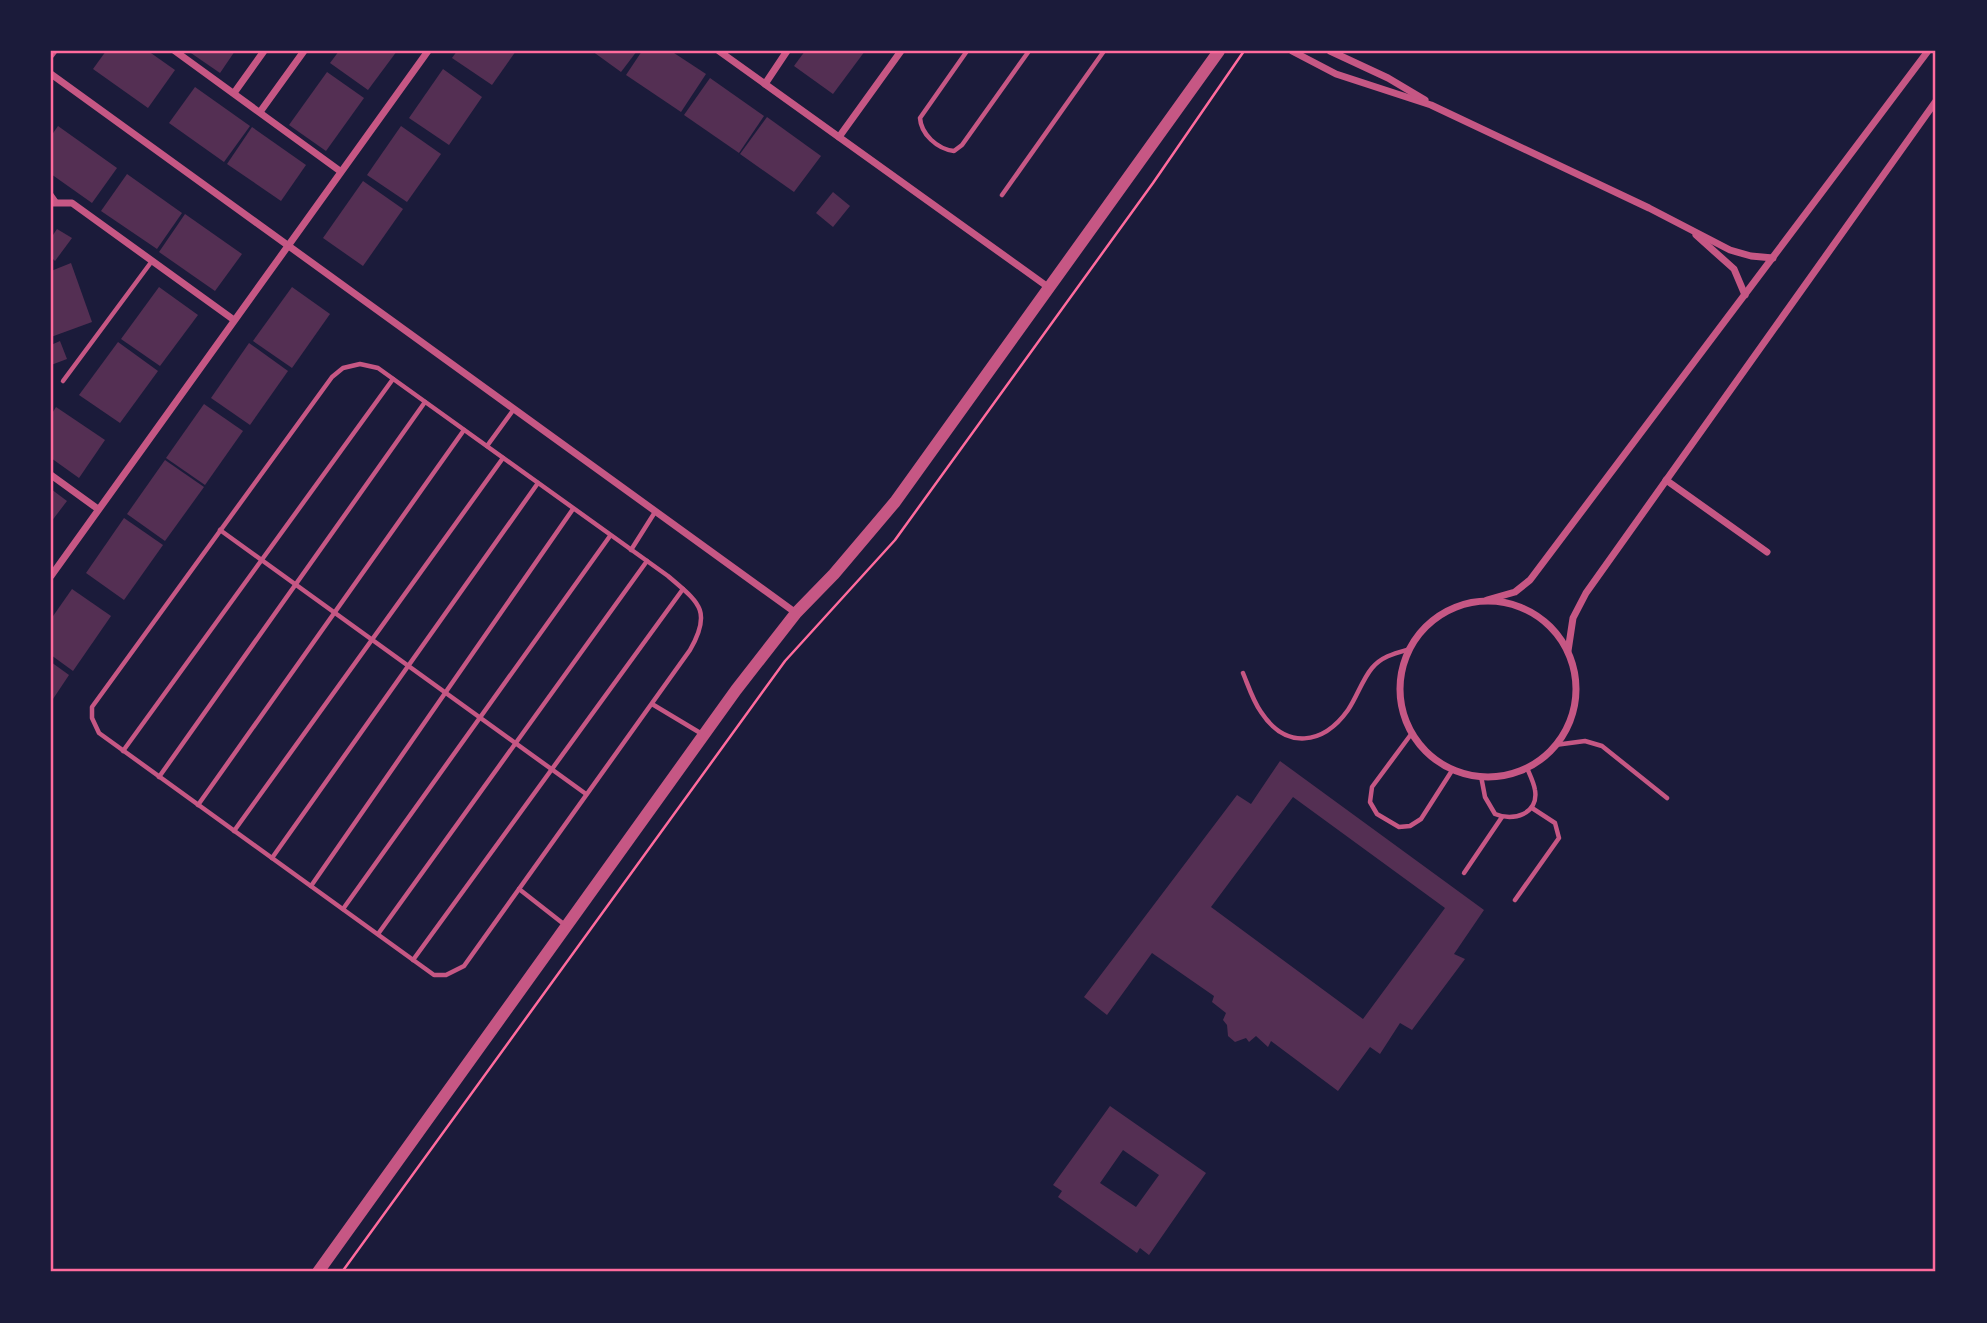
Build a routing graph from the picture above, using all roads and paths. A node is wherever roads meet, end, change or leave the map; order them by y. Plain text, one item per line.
1 (175, 51) edge
2 (264, 51) edge
3 (304, 51) edge
4 (428, 51) edge
5 (719, 51) edge
6 (787, 51) edge
7 (901, 51) edge
8 (968, 51) edge
9 (1029, 51) edge
10 (1104, 51) edge
11 (1219, 51) edge
12 (1244, 51) edge
13 (1330, 51) edge
14 (1928, 51) edge
15 (1297, 52) edge
16 (51, 74) edge
17 (765, 84) junction
18 (234, 93) junction
19 (1936, 101) edge
20 (1431, 104) junction
21 (260, 112) junction
22 (839, 137) junction
23 (340, 171) junction
24 (1002, 195) dead end
25 (52, 199) edge
26 (1694, 232) junction
27 (288, 245) junction
28 (1773, 258) junction
29 (152, 261) junction
30 (1048, 287) junction
31 (1745, 295) junction
32 (234, 320) junction
33 (393, 379) junction
34 (63, 382) dead end
35 (425, 402) junction
36 (514, 409) junction
37 (464, 430) junction
38 (487, 446) junction
39 (503, 458) junction
40 (51, 475) edge
41 (1667, 480) junction
42 (538, 483) junction
43 (98, 509) junction
44 (573, 509) junction
45 (656, 512) junction
46 (220, 530) junction
47 (610, 536) junction
48 (631, 550) junction
49 (1768, 552) dead end
50 (261, 560) junction
51 (647, 561) junction
52 (51, 576) edge
53 (295, 584) junction
54 (682, 589) junction
55 (1487, 600) junction
56 (334, 613) junction
57 (796, 613) junction
58 (371, 639) junction
59 (1410, 649) junction
60 (1568, 650) junction
61 (407, 665) junction
62 (1242, 673) dead end
63 (445, 693) junction
64 (652, 704) junction
65 (479, 717) junction
66 (1412, 733) junction
67 (703, 735) junction
68 (516, 744) junction
69 (1555, 745) junction
70 (124, 751) junction
71 (1527, 768) junction
72 (550, 769) junction
73 (1453, 769) junction
74 (1481, 776) junction
75 (159, 777) junction
76 (586, 794) junction
77 (1667, 798) dead end
78 (198, 805) junction
79 (1532, 808) junction
80 (1502, 817) junction
81 (234, 831) junction
82 (272, 858) junction
83 (1464, 873) dead end
84 (311, 886) junction
85 (519, 889) junction
86 (1515, 900) dead end
87 (342, 909) junction
88 (567, 927) junction
89 (378, 934) junction
90 (413, 960) junction
91 (318, 1272) edge
92 (342, 1272) edge

1 - 18 street
2 - 18 street
3 - 21 street
4 - 23 street
5 - 17 street
6 - 17 street
7 - 22 street
8 - 9 lane
10 - 24 lane
11 - 30 street
12 - 92 path
13 - 20 street
14 - 28 street
15 - 20 street
16 - 27 street
17 - 22 street
18 - 21 street
19 - 41 street
20 - 26 street
21 - 23 street
22 - 30 street
23 - 27 street
25 - 29 street
26 - 28 street
26 - 31 street
27 - 32 street
27 - 36 street
28 - 31 street
29 - 32 street
29 - 34 lane
30 - 57 street
31 - 55 street
32 - 43 street
33 - 35 lane
33 - 46 lane
33 - 50 lane
35 - 37 lane
35 - 53 lane
36 - 38 lane
36 - 45 street
37 - 38 lane
37 - 56 lane
38 - 39 lane
39 - 42 lane
39 - 58 lane
40 - 43 street
41 - 49 street
41 - 60 street
42 - 44 lane
42 - 61 lane
43 - 52 street
44 - 47 lane
44 - 63 lane
45 - 48 lane
45 - 57 street
46 - 50 lane
46 - 70 lane
47 - 48 lane
47 - 65 lane
48 - 51 lane
50 - 53 lane
50 - 70 lane
51 - 54 lane
51 - 68 lane
53 - 56 lane
53 - 75 lane
54 - 64 lane
54 - 72 lane
55 - 59 street
55 - 60 street
56 - 58 lane
56 - 78 lane
57 - 67 street
58 - 61 lane
58 - 81 lane
59 - 62 lane
59 - 66 street
60 - 69 street
61 - 63 lane
61 - 82 lane
63 - 65 lane
63 - 84 lane
64 - 67 lane
64 - 76 lane
65 - 68 lane
65 - 87 lane
66 - 73 street
66 - 73 lane
67 - 88 street
68 - 72 lane
68 - 89 lane
69 - 71 street
69 - 77 lane
70 - 75 lane
71 - 74 street
71 - 79 lane
72 - 76 lane
72 - 90 lane
73 - 74 street
74 - 80 lane
75 - 78 lane
76 - 85 lane
78 - 81 lane
79 - 80 lane
79 - 86 lane
80 - 83 lane
81 - 82 lane
82 - 84 lane
84 - 87 lane
85 - 88 lane
85 - 90 lane
87 - 89 lane
88 - 91 street
89 - 90 lane

